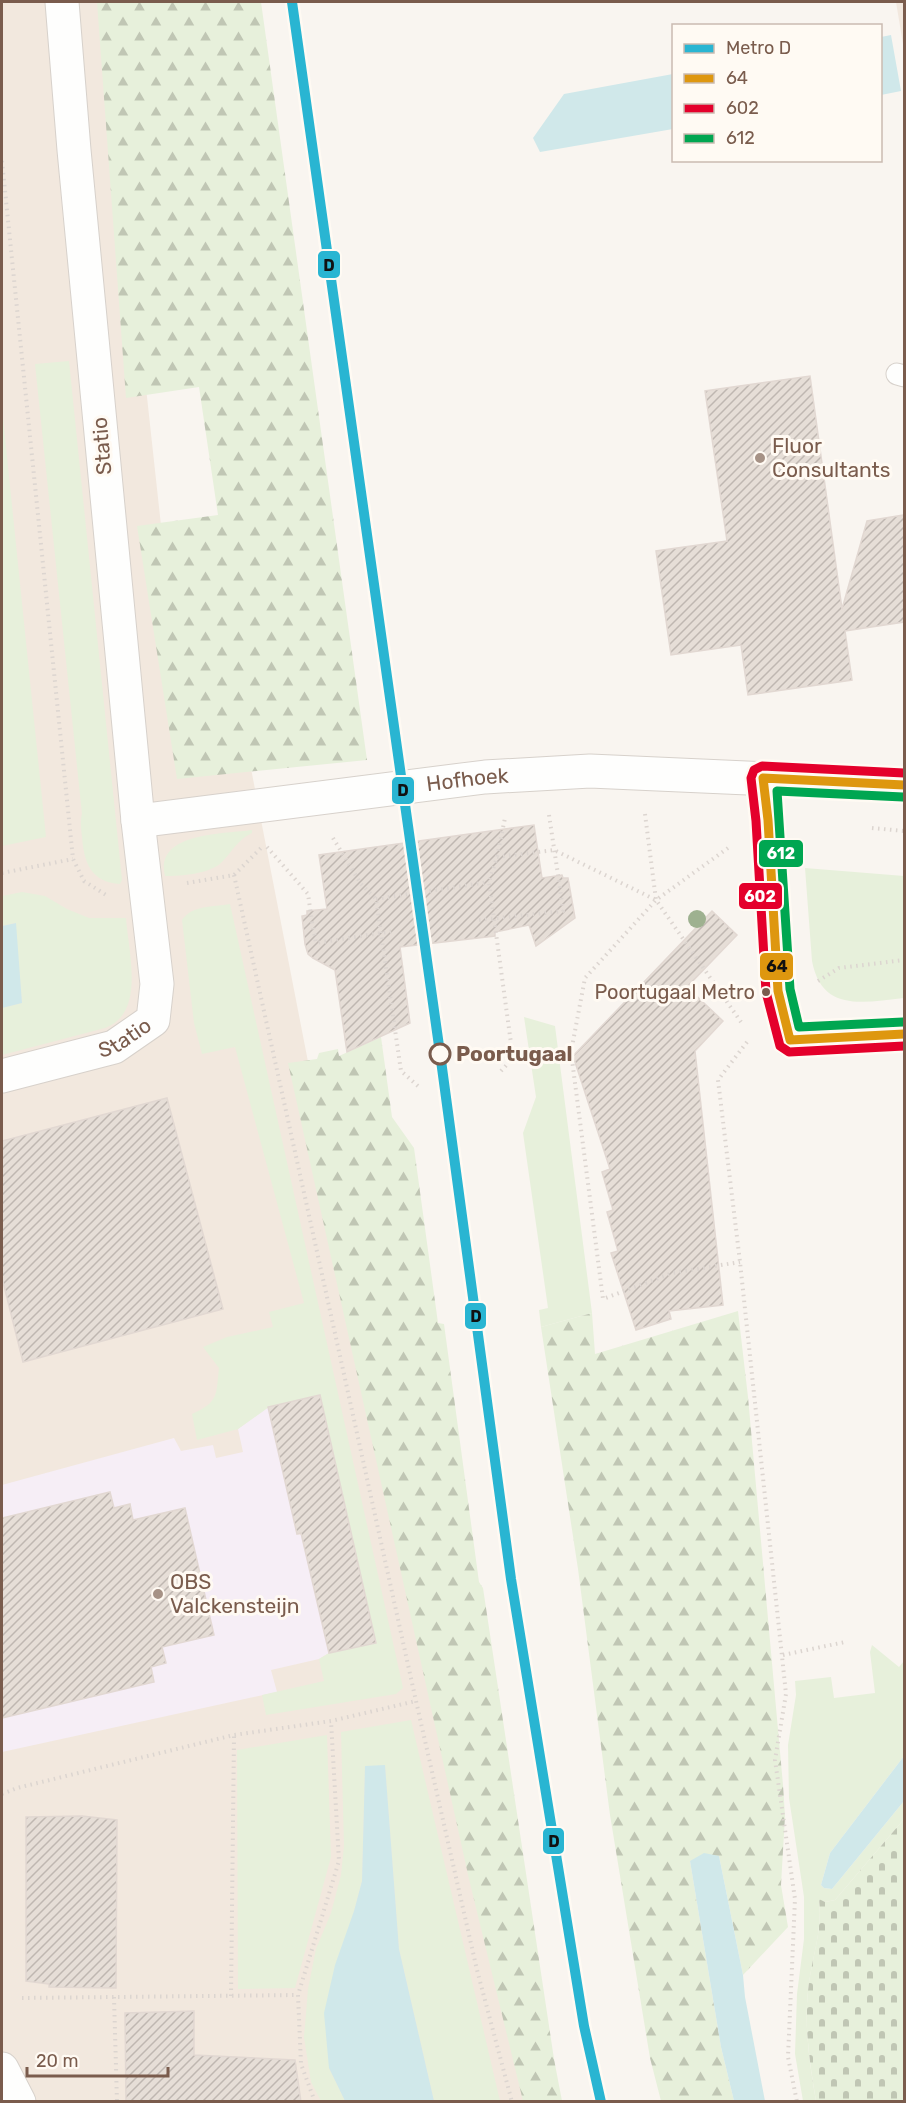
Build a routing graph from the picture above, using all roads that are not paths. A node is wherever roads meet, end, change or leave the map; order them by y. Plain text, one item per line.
1 (62, 2) edge
2 (763, 778) junction
3 (904, 785) edge
4 (138, 821) junction
5 (904, 1034) edge
6 (2, 1076) edge
7 (2, 2069) edge
8 (19, 2102) edge

1 - 4 street, Statio
2 - 3 street, Hofhoek
2 - 4 street, Hofhoek
2 - 5 street
4 - 6 street, Statio
7 - 8 street

